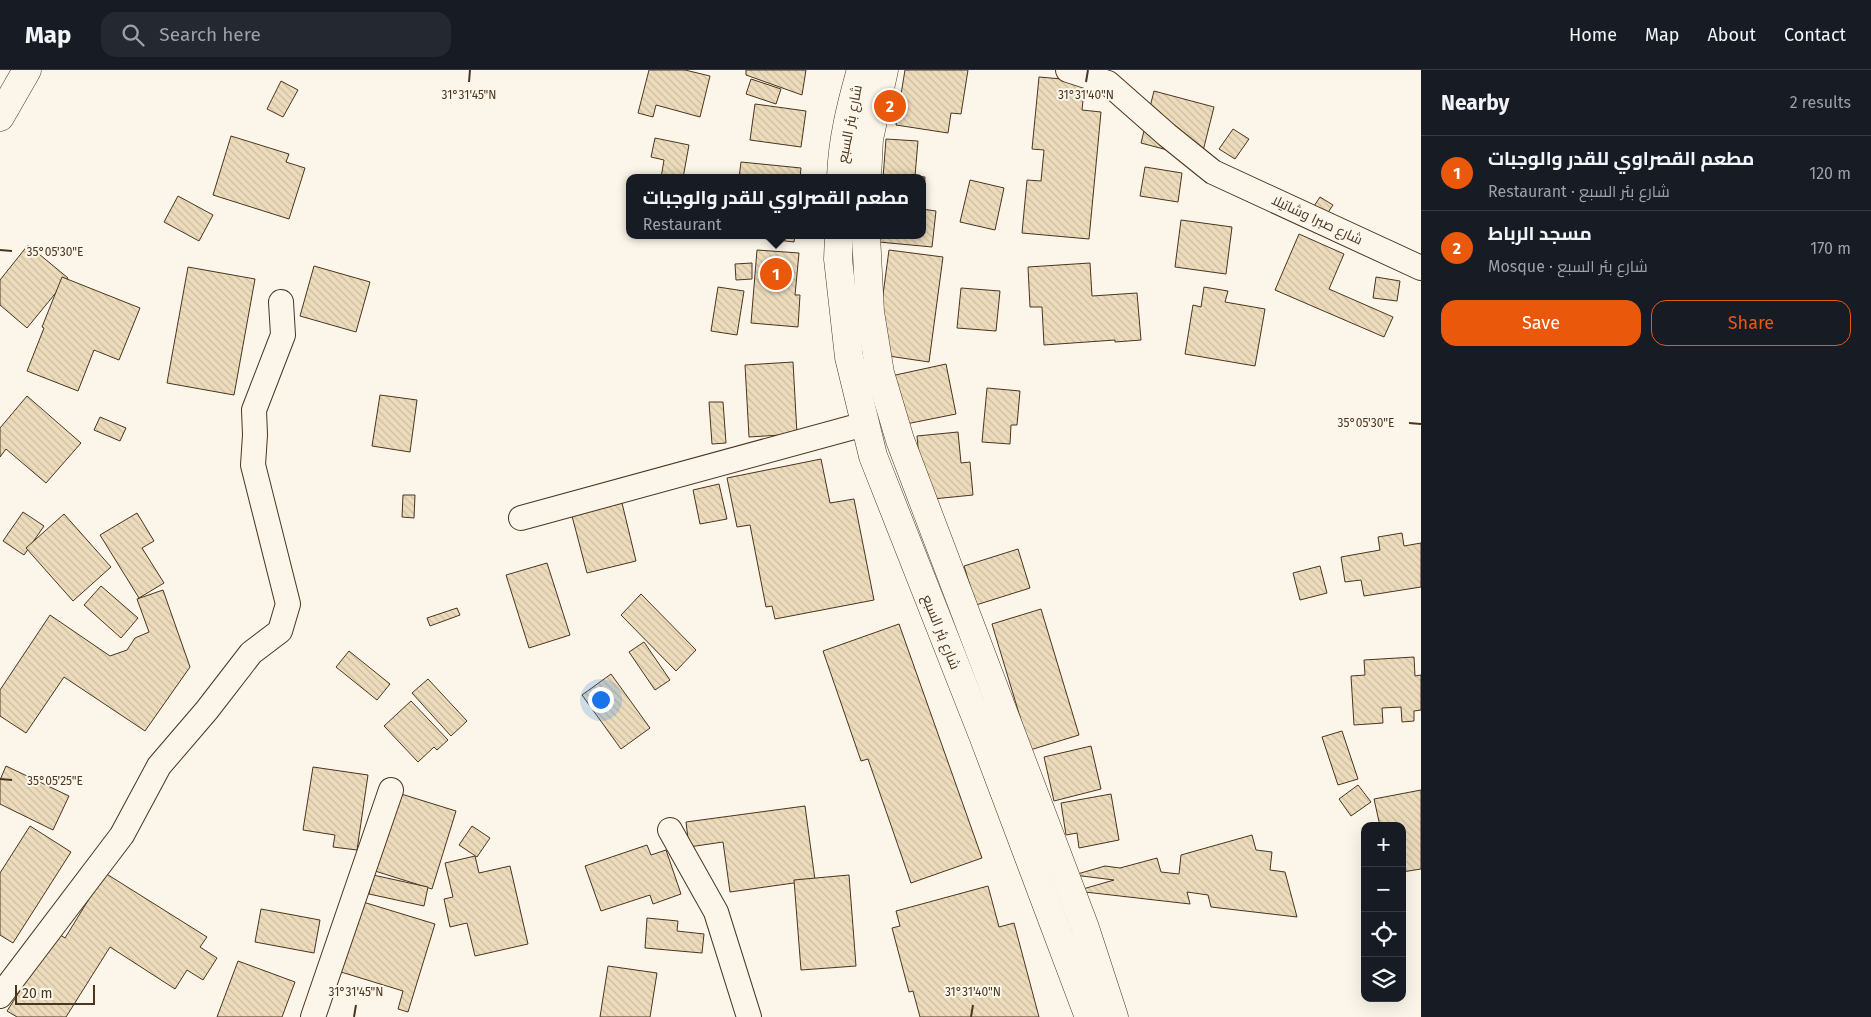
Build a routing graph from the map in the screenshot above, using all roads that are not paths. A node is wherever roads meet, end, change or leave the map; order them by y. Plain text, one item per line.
1 (27, 70) edge
2 (861, 70) edge
3 (884, 70) edge
4 (1068, 70) edge
5 (0, 117) edge
6 (841, 174) edge
7 (867, 174) edge
8 (839, 239) edge
9 (866, 239) edge
10 (1421, 268) edge
11 (281, 302) dead end
12 (865, 424) junction
13 (521, 518) dead end
14 (391, 790) dead end
15 (670, 830) dead end
16 (0, 996) edge
17 (1108, 1014) edge
18 (313, 1017) edge
19 (749, 1017) edge

1 - 5 street
2 - 6 street, شارع بئر السبع
3 - 7 street, شارع بئر السبع
4 - 10 street, شارع صبرا وشاتيلا
8 - 12 street, شارع بئر السبع
9 - 17 street, شارع بئر السبع
11 - 16 street
12 - 13 street
12 - 17 street, شارع بئر السبع
14 - 18 street
15 - 19 street

